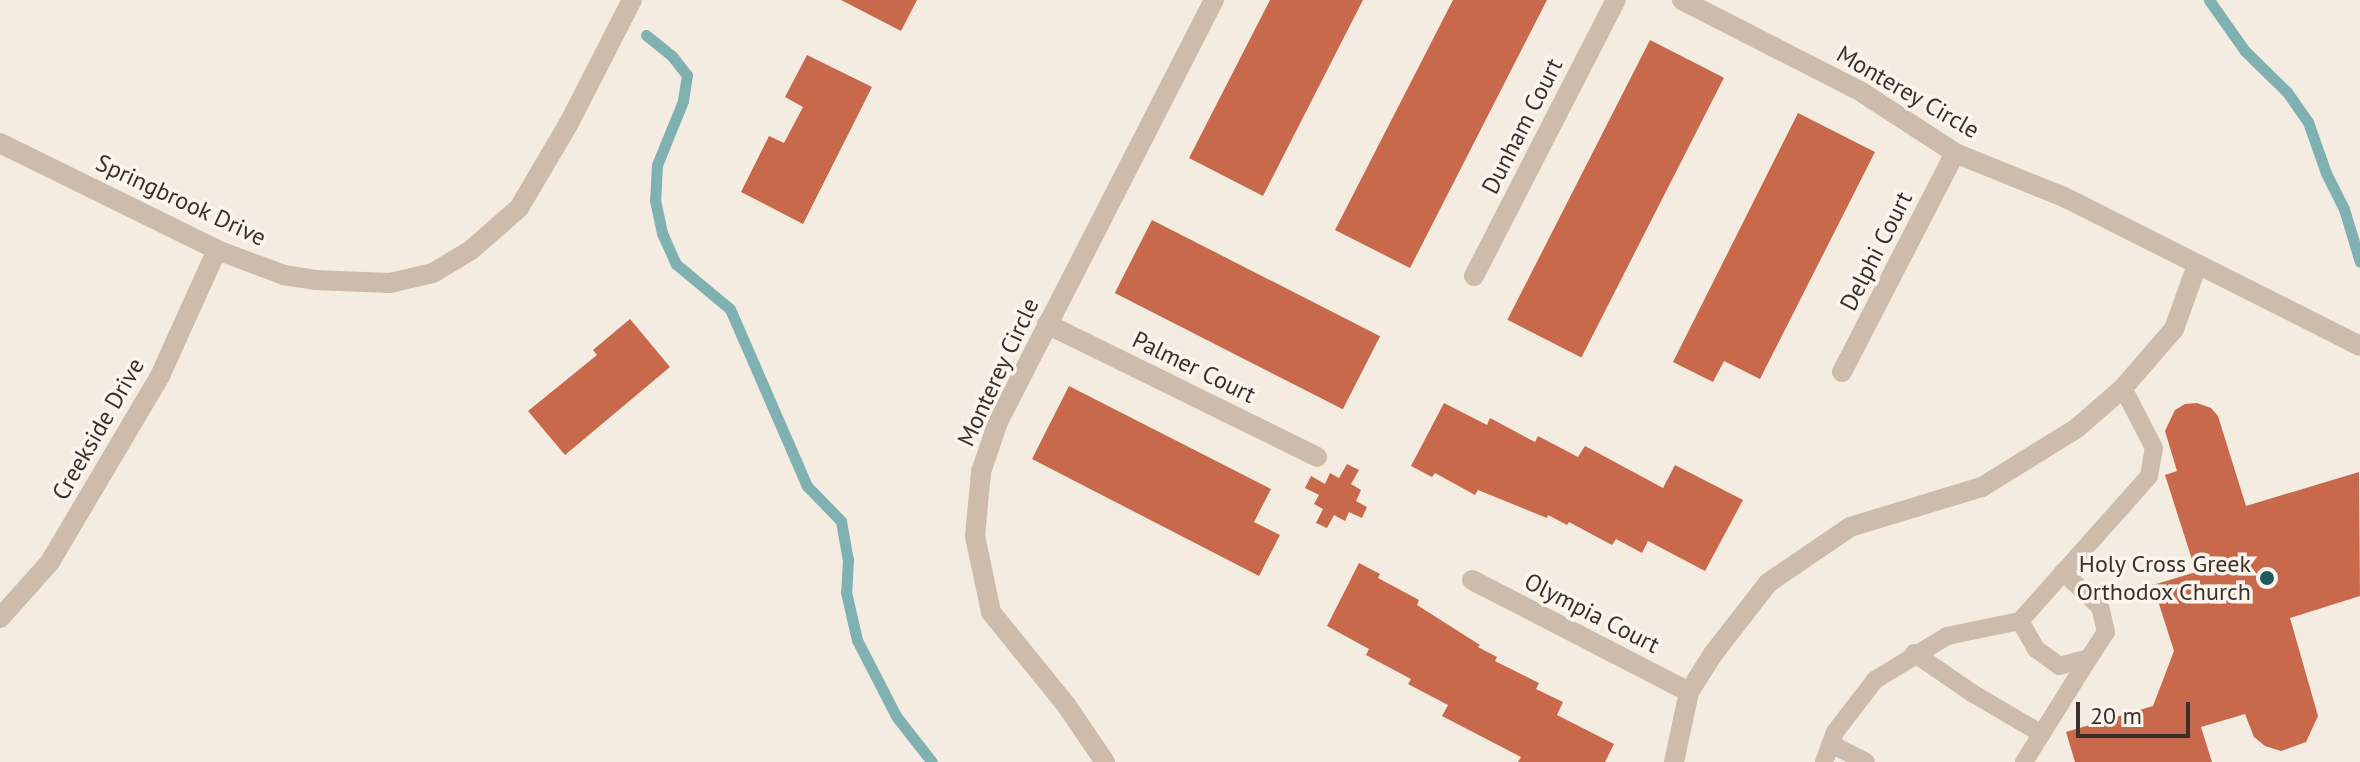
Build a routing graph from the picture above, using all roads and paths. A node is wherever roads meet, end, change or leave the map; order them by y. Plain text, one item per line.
1 (632, 0) edge
2 (1214, 0) edge
3 (1616, 0) edge
4 (1682, 0) edge
5 (0, 143) edge
6 (1955, 153) junction
7 (217, 250) junction
8 (2197, 265) junction
9 (1474, 276) dead end
10 (1047, 324) junction
11 (2360, 346) edge
12 (1842, 372) dead end
13 (2123, 388) junction
14 (1317, 457) dead end
15 (2063, 572) junction
16 (1472, 580) dead end
17 (0, 618) edge
18 (2020, 621) junction
19 (1914, 653) junction
20 (2089, 658) junction
21 (1689, 692) junction
22 (2042, 734) junction
23 (1827, 753) edge
24 (1105, 762) edge
25 (1674, 762) edge
26 (1866, 762) edge
27 (2024, 762) edge

1 - 7 street, Springbrook Drive
2 - 10 street, Monterey Circle
3 - 9 street, Dunham Court
4 - 6 street, Monterey Circle
5 - 7 street, Springbrook Drive
6 - 8 street, Monterey Circle
6 - 12 street, Delphi Court
7 - 17 street, Creekside Drive
8 - 11 street, Monterey Circle
8 - 13 street
10 - 14 street, Palmer Court
10 - 24 street, Monterey Circle
13 - 15 lane
13 - 21 street
15 - 18 lane
15 - 20 lane
16 - 21 street, Olympia Court
18 - 19 lane
18 - 20 lane
19 - 22 lane
19 - 23 lane
20 - 22 lane
21 - 25 street
22 - 27 lane
23 - 26 lane

